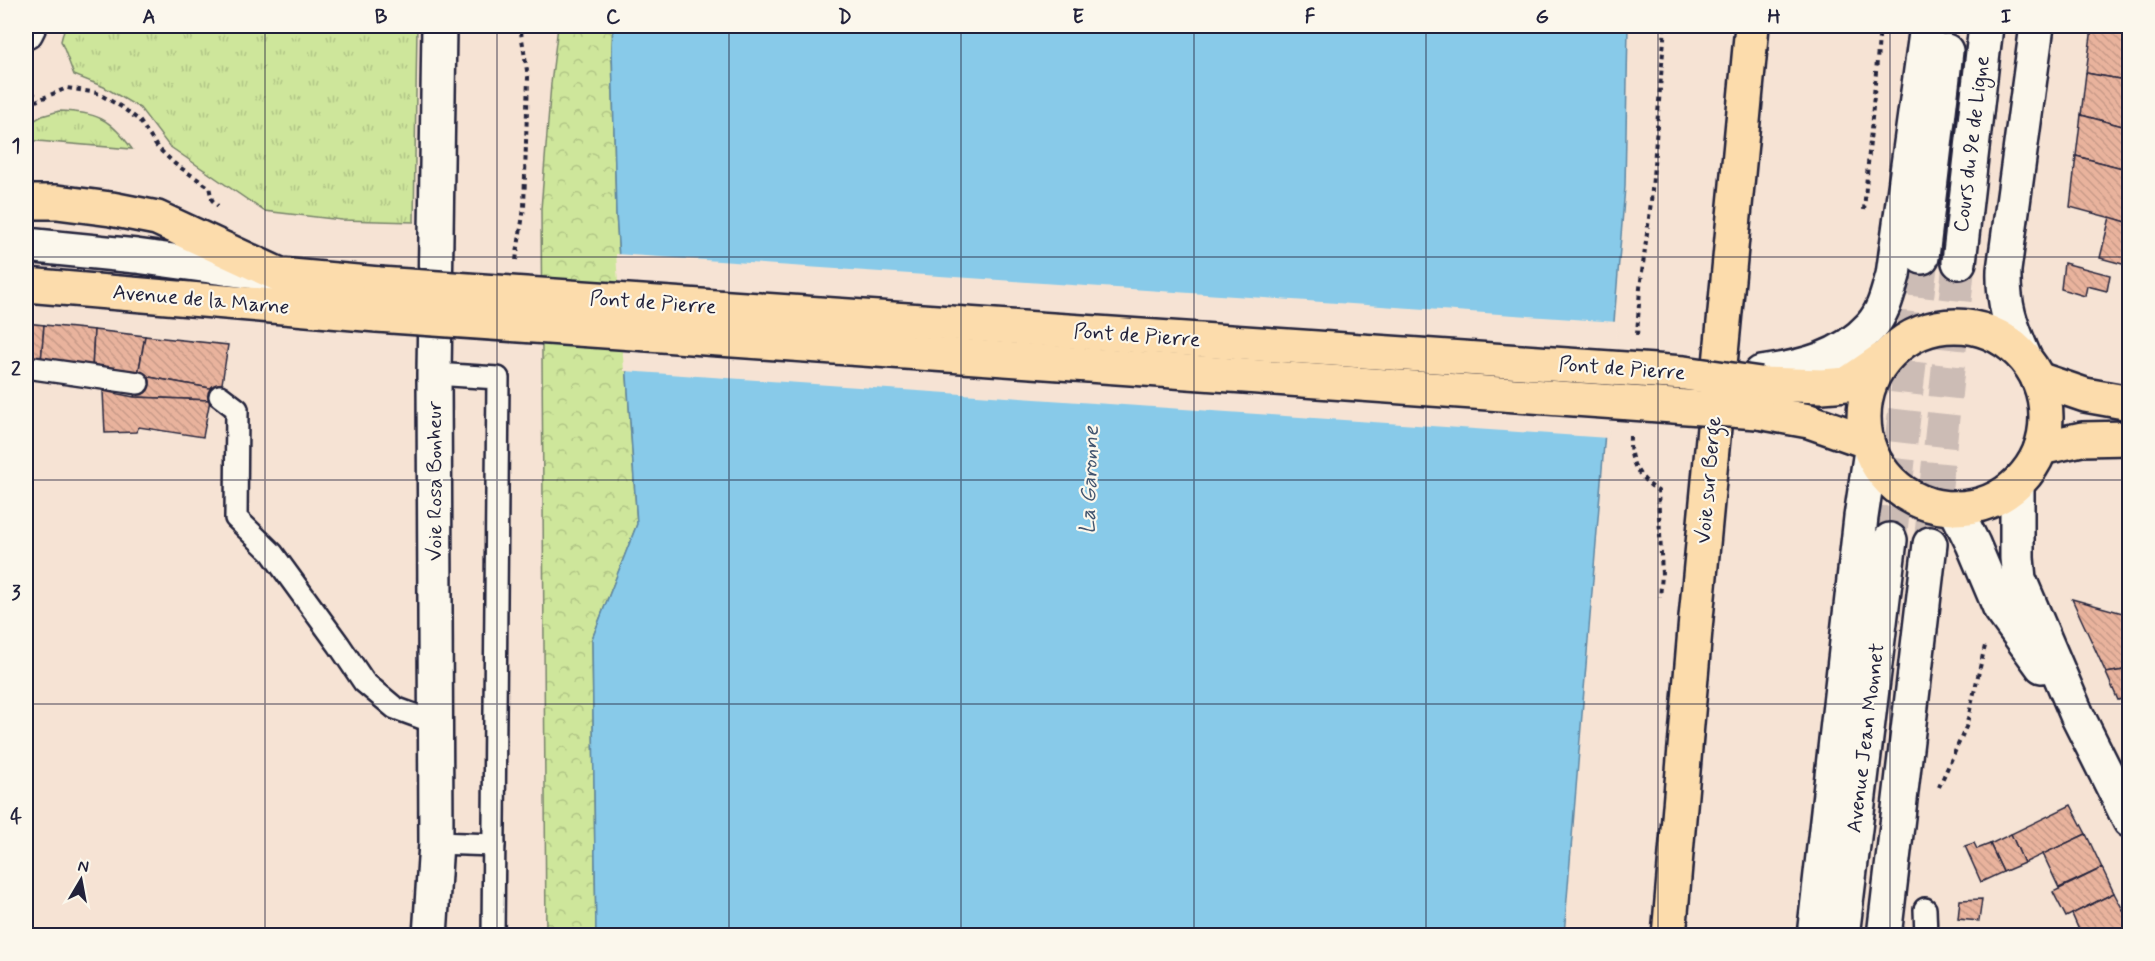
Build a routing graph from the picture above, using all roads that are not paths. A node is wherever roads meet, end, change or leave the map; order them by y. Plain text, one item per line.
1 (29, 26) edge
2 (440, 26) edge
3 (1752, 26) edge
4 (1927, 26) edge
5 (1949, 26) edge
6 (1986, 26) edge
7 (2037, 26) edge
8 (26, 32) edge
9 (26, 202) edge
10 (26, 245) edge
11 (1922, 257) tunnel mouth
12 (1959, 262) tunnel mouth
13 (280, 275) junction
14 (26, 285) edge
15 (378, 299) junction
16 (1887, 356) junction
17 (26, 367) edge
18 (2031, 367) junction
19 (434, 374) junction
20 (138, 384) dead end
21 (1760, 390) junction
22 (220, 396) dead end
23 (2130, 403) edge
24 (2130, 438) edge
25 (2041, 448) junction
26 (1868, 449) junction
27 (2017, 485) junction
28 (1955, 508) junction
29 (1911, 542) junction
30 (2077, 715) junction
31 (436, 723) junction
32 (2130, 821) edge
33 (436, 843) junction
34 (494, 845) junction
35 (1925, 909) dead end
36 (430, 936) edge
37 (493, 936) edge
38 (1669, 936) edge
39 (1814, 936) edge
40 (1842, 936) edge
41 (1862, 936) edge
42 (1884, 936) edge
43 (1926, 936) edge

1 - 8 main road
2 - 19 main road, Voie Rosa Bonheur
3 - 38 main road, Voie sur Berge
4 - 21 main road
5 - 11 main road, Cours du 9e de Ligne
6 - 12 main road, Cours du 9e de Ligne
7 - 18 main road
9 - 13 main road, Avenue de la Marne
10 - 13 main road
13 - 15 main road, Avenue de la Marne
14 - 15 main road, Avenue de la Marne
15 - 21 main road, Pont de Pierre, bridge
16 - 18 main road
16 - 21 main road, Pont de Pierre
16 - 26 main road
17 - 20 lane
18 - 23 main road
18 - 25 main road
19 - 31 main road, Voie Rosa Bonheur
19 - 34 lane
21 - 26 main road, Pont de Pierre
22 - 31 lane
24 - 25 main road
25 - 27 main road
26 - 28 main road
26 - 39 main road
27 - 28 main road
27 - 30 main road
28 - 30 main road
29 - 40 main road, Avenue Jean Monnet
29 - 41 main road, Avenue Jean Monnet
29 - 42 main road
30 - 32 main road
31 - 33 main road, Voie Rosa Bonheur
33 - 34 lane
33 - 36 main road, Voie Rosa Bonheur
34 - 37 lane
35 - 43 lane

